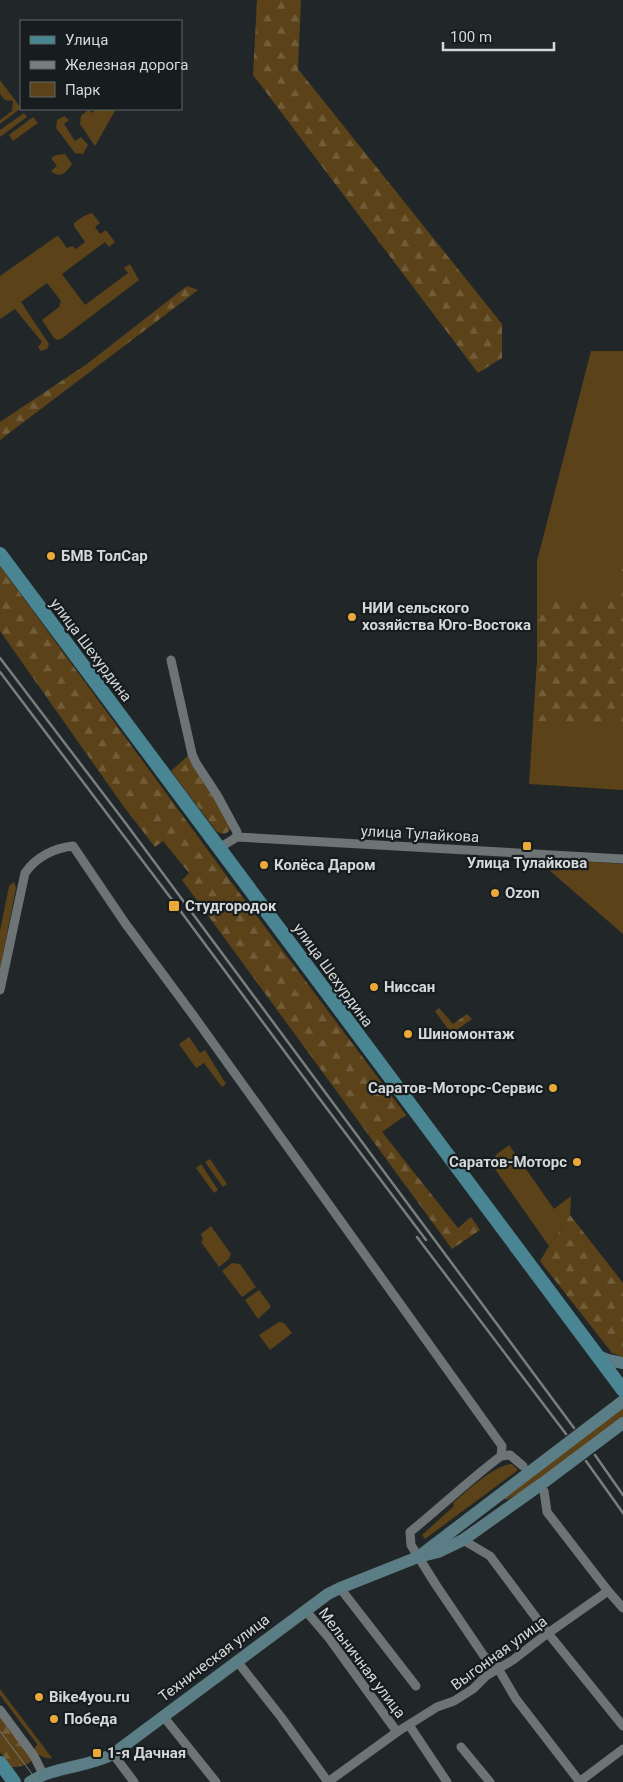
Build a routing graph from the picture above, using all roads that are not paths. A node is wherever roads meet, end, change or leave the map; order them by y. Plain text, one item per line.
1 (0, 554) edge
2 (171, 660) dead end
3 (237, 837) junction
4 (219, 848) junction
5 (623, 859) edge
6 (0, 990) edge
7 (596, 1355) junction
8 (623, 1363) edge
9 (623, 1390) edge
10 (623, 1401) edge
11 (623, 1423) edge
12 (501, 1456) junction
13 (523, 1466) dead end
14 (544, 1491) dead end
15 (463, 1540) junction
16 (418, 1557) junction
17 (340, 1588) junction
18 (608, 1591) junction
19 (623, 1608) edge
20 (305, 1610) junction
21 (549, 1633) junction
22 (237, 1661) junction
23 (498, 1670) junction
24 (416, 1686) dead end
25 (0, 1710) edge
26 (163, 1716) junction
27 (409, 1725) junction
28 (623, 1726) edge
29 (397, 1732) junction
30 (461, 1747) dead end
31 (623, 1749) edge
32 (113, 1754) junction
33 (0, 1763) edge
34 (43, 1774) junction
35 (14, 1782) edge
36 (30, 1782) edge
37 (134, 1782) edge
38 (216, 1782) edge
39 (328, 1782) edge
40 (447, 1782) edge
41 (490, 1782) edge
42 (580, 1782) edge

1 - 4 main road, улица Шехурдина
2 - 3 street
3 - 4 street
3 - 5 street, улица Тулайкова
4 - 7 main road, улица Шехурдина
6 - 12 street
7 - 8 main road
7 - 9 main road, улица Шехурдина
10 - 16 main road, Техническая улица
11 - 15 main road, Техническая улица
12 - 13 street
12 - 16 street
14 - 18 street
15 - 16 main road, Техническая улица
15 - 21 street
16 - 17 main road, Техническая улица
16 - 23 street
17 - 20 main road, Техническая улица
17 - 24 street, Мельничная улица
18 - 19 street
18 - 21 street, Выгонная улица
20 - 22 main road, Техническая улица
20 - 29 street, Мельничная улица
21 - 23 street, Выгонная улица
21 - 28 street
22 - 26 main road, Техническая улица
22 - 39 street
23 - 27 street, Выгонная улица
23 - 42 street
25 - 34 street
26 - 32 main road, Техническая улица
26 - 38 street
27 - 29 street, Выгонная улица
27 - 40 street, Мельничная улица
29 - 39 street, Выгонная улица
30 - 41 street
31 - 42 street
32 - 34 main road, Техническая улица
32 - 37 street
33 - 35 main road
34 - 36 main road, Техническая улица

